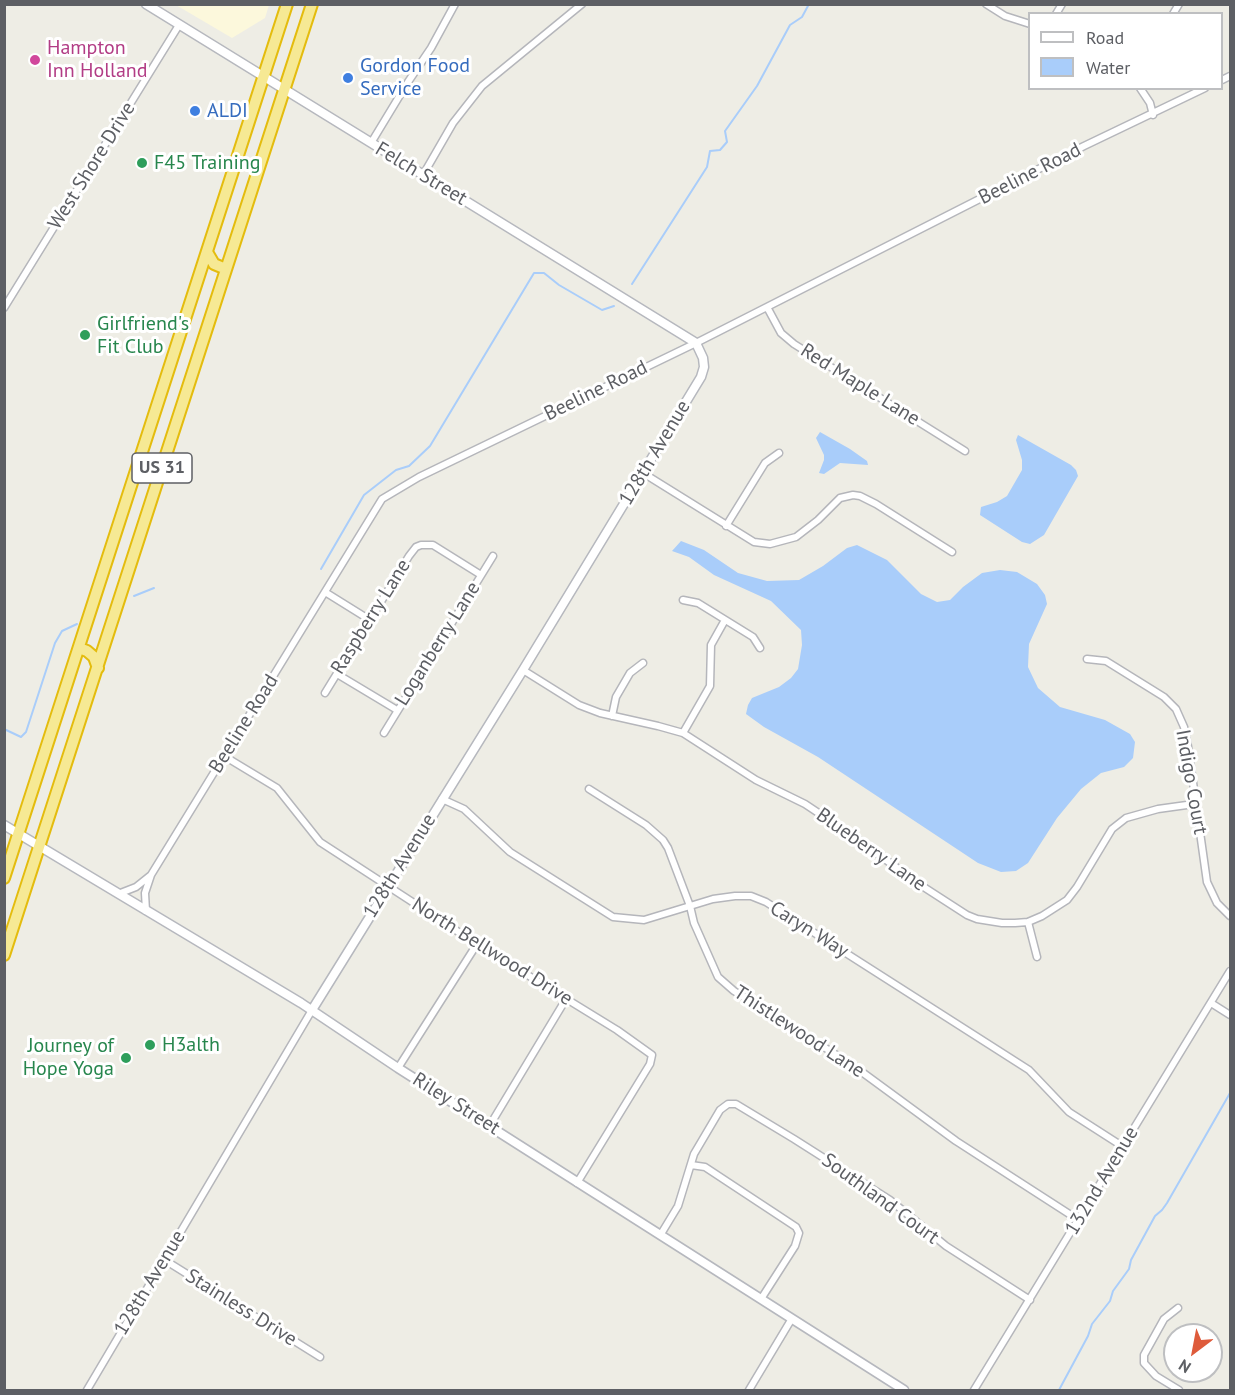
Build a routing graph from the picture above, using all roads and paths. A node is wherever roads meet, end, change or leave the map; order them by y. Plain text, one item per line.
1 (146, 4) edge
2 (287, 4) edge
3 (312, 4) edge
4 (455, 4) edge
5 (582, 4) edge
6 (986, 4) edge
7 (179, 24) junction
8 (1028, 24) edge
9 (264, 77) junction
10 (285, 90) junction
11 (1141, 90) edge
12 (1201, 90) edge
13 (1153, 115) junction
14 (371, 143) junction
15 (423, 175) junction
16 (207, 252) junction
17 (226, 269) junction
18 (766, 307) junction
19 (4, 308) edge
20 (696, 343) junction
21 (965, 451) dead end
22 (779, 453) dead end
23 (643, 473) junction
24 (726, 526) junction
25 (952, 552) dead end
26 (493, 556) dead end
27 (481, 575) junction
28 (325, 592) junction
29 (683, 600) dead end
30 (370, 620) junction
31 (724, 620) junction
32 (79, 648) junction
33 (760, 648) dead end
34 (1087, 659) dead end
35 (643, 663) dead end
36 (98, 668) junction
37 (523, 670) junction
38 (337, 674) junction
39 (325, 693) dead end
40 (397, 710) junction
41 (612, 716) junction
42 (384, 733) dead end
43 (683, 734) junction
44 (224, 756) junction
45 (589, 789) dead end
46 (442, 799) junction
47 (1194, 804) junction
48 (4, 825) edge
49 (19, 834) junction
50 (40, 847) junction
51 (151, 874) junction
52 (4, 878) edge
53 (388, 886) junction
54 (118, 894) junction
55 (690, 906) junction
56 (146, 911) junction
57 (1230, 916) edge
58 (1028, 922) junction
59 (477, 944) junction
60 (4, 955) edge
61 (1036, 957) dead end
62 (1230, 971) edge
63 (566, 999) junction
64 (1211, 1003) junction
65 (312, 1010) junction
66 (1230, 1015) edge
67 (398, 1068) junction
68 (490, 1125) junction
69 (1122, 1146) junction
70 (691, 1165) junction
71 (577, 1183) junction
72 (1077, 1220) junction
73 (661, 1234) junction
74 (163, 1259) junction
75 (761, 1299) junction
76 (1030, 1300) junction
77 (1178, 1308) dead end
78 (791, 1320) junction
79 (320, 1357) dead end
80 (87, 1390) edge
81 (749, 1390) edge
82 (904, 1390) edge
83 (974, 1390) edge
84 (1179, 1390) edge

1 - 7 street, Felch Street
2 - 9 highway, US 31
3 - 10 highway, US 31
4 - 14 street
5 - 15 street
6 - 8 street
7 - 9 street, Felch Street
7 - 19 street, West Shore Drive
9 - 10 street, Felch Street
9 - 16 highway, US 31
10 - 14 street, Felch Street
10 - 17 highway, US 31
11 - 13 street
12 - 13 street, Beeline Road
13 - 18 street, Beeline Road
14 - 15 street, Felch Street
15 - 20 street, Felch Street
16 - 17 highway
16 - 32 highway, US 31
17 - 36 highway, US 31
18 - 20 street, Beeline Road
18 - 21 street, Red Maple Lane
20 - 23 street, 128th Avenue
20 - 28 street, Beeline Road
22 - 24 street
23 - 24 street
23 - 37 street, 128th Avenue
24 - 25 street
26 - 27 street, Loganberry Lane
27 - 30 street, Raspberry Lane
27 - 40 street, Loganberry Lane
28 - 30 street
28 - 44 street, Beeline Road
29 - 31 street
30 - 38 street, Raspberry Lane
31 - 33 street
31 - 43 street
32 - 36 highway
32 - 49 highway, US 31
34 - 47 street, Indigo Court
35 - 41 street
36 - 50 highway, US 31
37 - 41 street, Blueberry Lane
37 - 46 street, 128th Avenue
38 - 39 street, Raspberry Lane
38 - 40 street
40 - 42 street, Loganberry Lane
41 - 43 street, Blueberry Lane
43 - 58 street, Blueberry Lane
44 - 51 street, Beeline Road
44 - 53 street, North Bellwood Drive
45 - 55 street, Thistlewood Lane
46 - 53 street, 128th Avenue
46 - 55 street, Caryn Way
47 - 57 street, Indigo Court
47 - 58 street, Blueberry Lane
48 - 49 street, Riley Street
49 - 50 street, Riley Street
49 - 52 highway, US 31
50 - 54 street, Riley Street
50 - 60 highway, US 31
51 - 54 street, Beeline Road
51 - 56 street, Beeline Road
53 - 59 street, North Bellwood Drive
53 - 65 street, 128th Avenue
54 - 56 street, Riley Street
55 - 69 street, Caryn Way
55 - 72 street, Thistlewood Lane
56 - 65 street, Riley Street
58 - 61 street
59 - 63 street, North Bellwood Drive
59 - 67 street
62 - 64 street, 132nd Avenue
63 - 68 street
63 - 71 street, North Bellwood Drive
64 - 66 street
64 - 69 street, 132nd Avenue
65 - 67 street, Riley Street
65 - 74 street, 128th Avenue
67 - 68 street, Riley Street
68 - 71 street, Riley Street
69 - 72 street, 132nd Avenue
70 - 73 street
70 - 75 street
70 - 76 street, Southland Court
71 - 73 street, Riley Street
72 - 76 street, 132nd Avenue
73 - 75 street, Riley Street
74 - 79 street, Stainless Drive
74 - 80 street, 128th Avenue
75 - 78 street, Riley Street
76 - 83 street, 132nd Avenue
77 - 84 street
78 - 81 street
78 - 82 street, Riley Street

